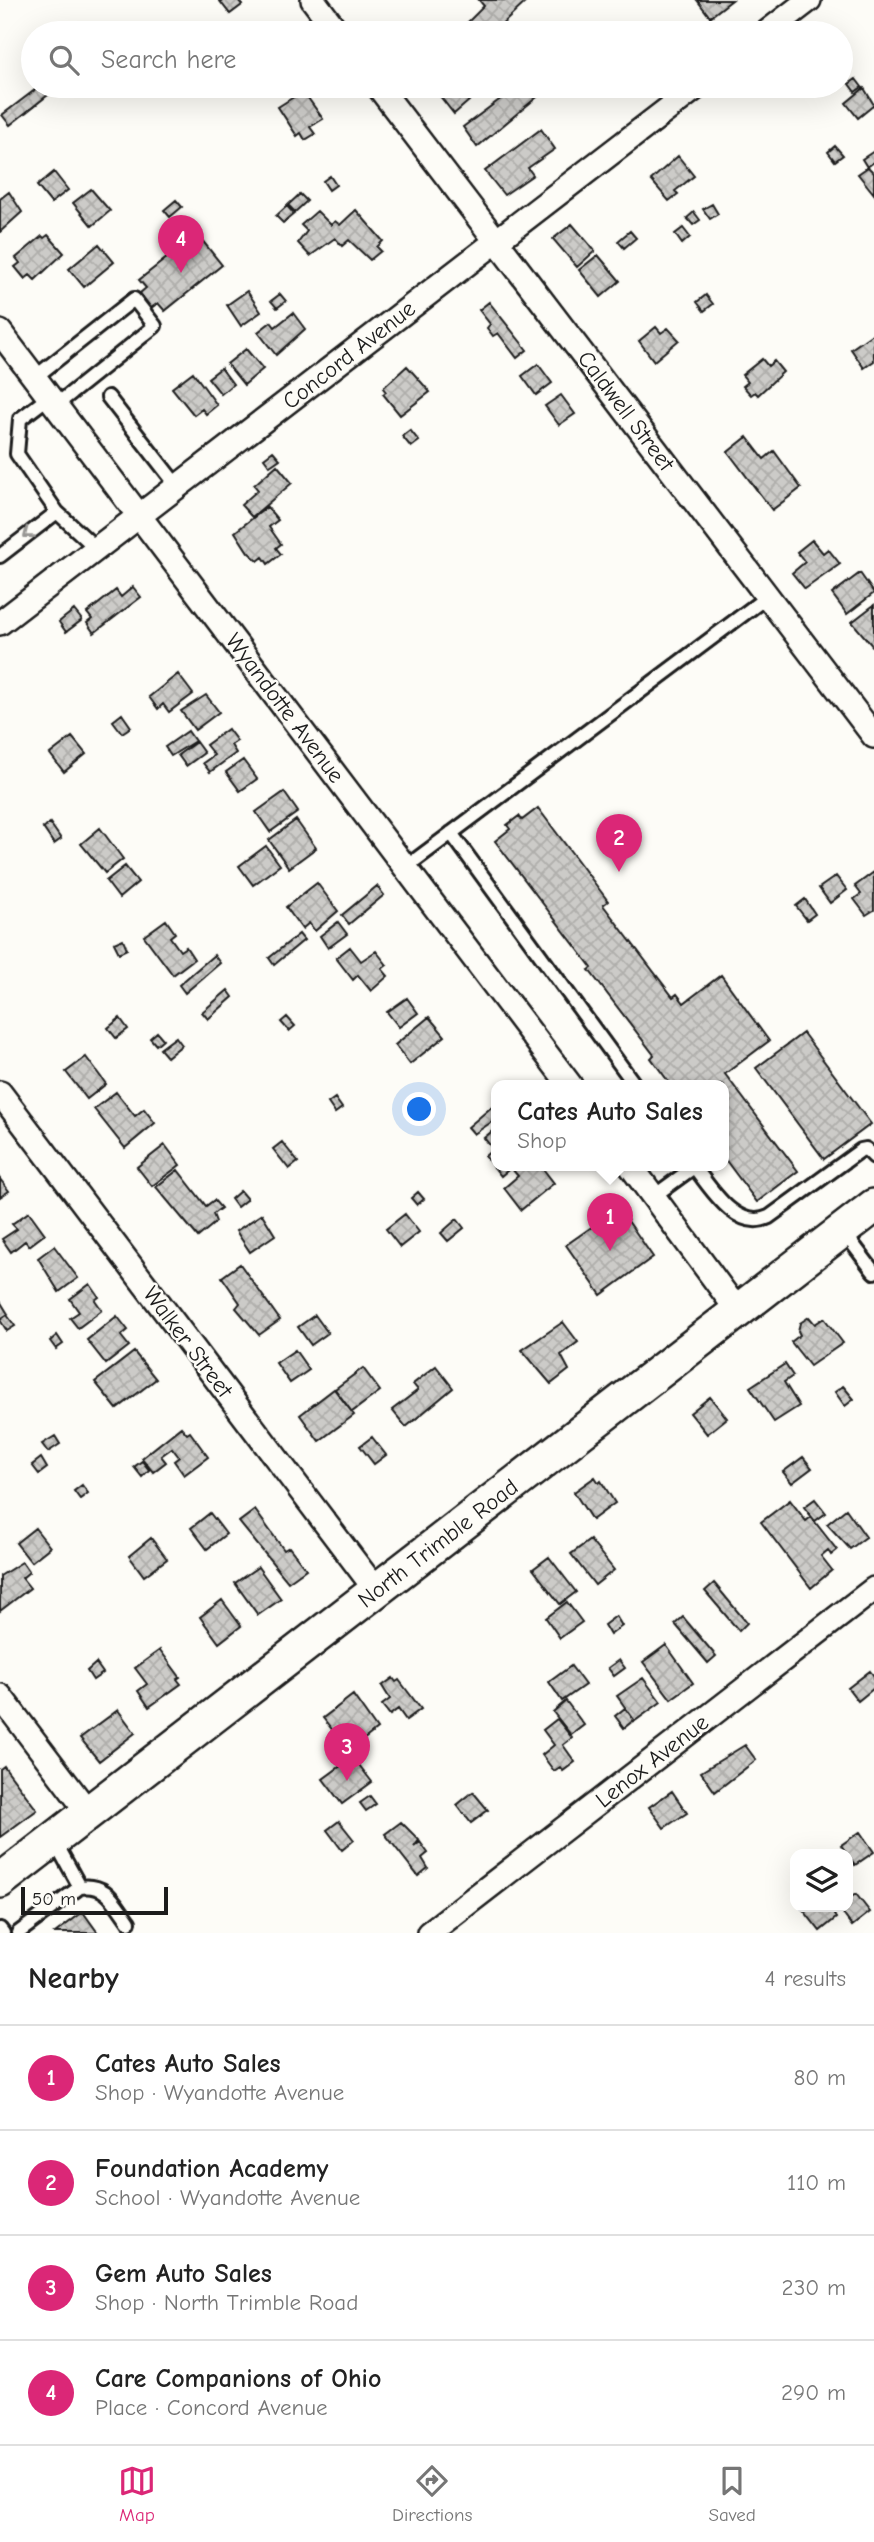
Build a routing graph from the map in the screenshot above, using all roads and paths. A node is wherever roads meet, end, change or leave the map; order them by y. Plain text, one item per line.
1 (313, 0) edge
2 (809, 0) edge
3 (329, 21) edge
4 (782, 21) edge
5 (387, 98) edge
6 (682, 98) edge
7 (496, 241) junction
8 (0, 332) edge
9 (34, 378) junction
10 (108, 397) dead end
11 (52, 401) junction
12 (178, 487) junction
13 (57, 512) junction
14 (139, 517) junction
15 (97, 550) junction
16 (0, 556) edge
17 (768, 596) junction
18 (0, 623) edge
19 (874, 736) edge
20 (452, 833) junction
21 (406, 867) junction
22 (566, 1080) edge
23 (631, 1080) edge
24 (0, 1093) edge
25 (874, 1157) edge
26 (635, 1171) edge
27 (687, 1171) edge
28 (698, 1171) edge
29 (654, 1196) junction
30 (874, 1206) edge
31 (842, 1231) junction
32 (874, 1272) edge
33 (738, 1311) junction
34 (874, 1589) edge
35 (376, 1590) junction
36 (0, 1696) edge
37 (88, 1812) junction
38 (53, 1839) junction
39 (0, 1881) edge
40 (80, 1887) junction
41 (129, 1922) dead end
42 (18, 1933) edge
43 (429, 1933) edge

1 - 3 street
2 - 4 street
5 - 7 street, Caldwell Street
6 - 7 street, Concord Avenue
7 - 12 street, Concord Avenue
7 - 17 street, Caldwell Street
8 - 9 street, Wyandotte Avenue
9 - 11 street, Wyandotte Avenue
9 - 11 lane
10 - 12 lane
11 - 13 lane
11 - 14 street, Wyandotte Avenue
12 - 14 street, Concord Avenue
13 - 15 lane
13 -> 16 lane
14 - 15 street, Concord Avenue
14 - 21 street, Wyandotte Avenue
15 - 18 street, Concord Avenue
17 - 19 street, Caldwell Street
17 - 20 lane
20 - 21 lane
20 - 23 lane
21 - 22 street, Wyandotte Avenue
24 - 35 street, Walker Street
25 - 28 lane
26 - 29 street
27 - 29 lane
29 - 33 street
30 - 31 main road, North Trimble Road
31 - 32 lane
31 - 33 main road, North Trimble Road
33 - 35 main road, North Trimble Road
34 - 43 street, Lenox Avenue
35 - 37 main road, North Trimble Road
36 - 37 street
37 - 38 main road, North Trimble Road
38 - 39 main road, North Trimble Road
38 - 40 lane
40 - 41 lane
40 - 42 lane

